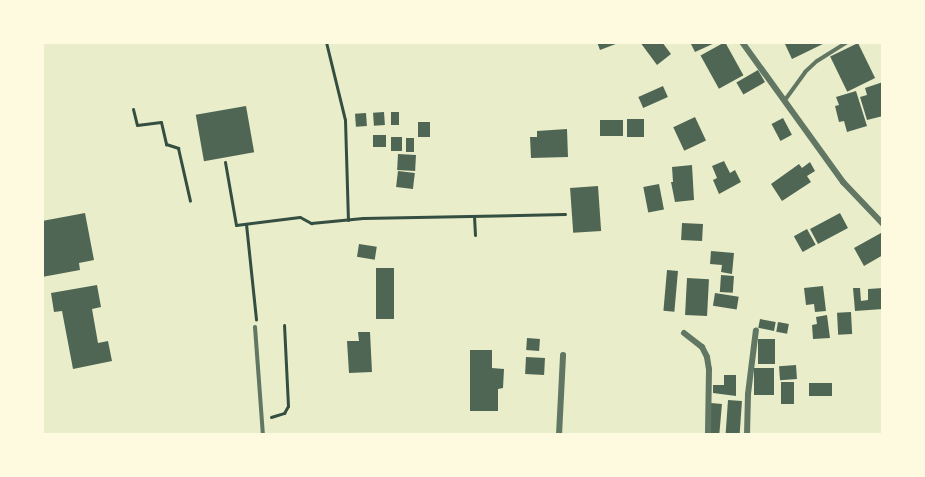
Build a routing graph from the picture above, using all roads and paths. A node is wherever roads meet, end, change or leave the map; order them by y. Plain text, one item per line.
1 (326, 42) edge
2 (742, 42) edge
3 (848, 42) edge
4 (785, 100) junction
5 (133, 109) dead end
6 (225, 162) dead end
7 (190, 201) dead end
8 (565, 214) dead end
9 (474, 216) junction
10 (348, 220) junction
11 (246, 224) junction
12 (883, 224) edge
13 (475, 235) dead end
14 (284, 325) dead end
15 (255, 327) joint
16 (756, 330) dead end
17 (684, 333) dead end
18 (563, 355) dead end
19 (261, 417) junction
20 (263, 435) edge
21 (559, 435) edge
22 (708, 435) edge
23 (747, 435) edge

1 - 10 path
2 - 4 street
3 - 4 lane
4 - 12 street
5 - 7 path
6 - 11 path
8 - 9 path
9 - 10 path
9 - 13 path
10 - 11 path
11 - 15 path
14 - 19 path
15 - 19 lane
16 - 23 street
17 - 22 street
18 - 21 street
19 - 20 lane

